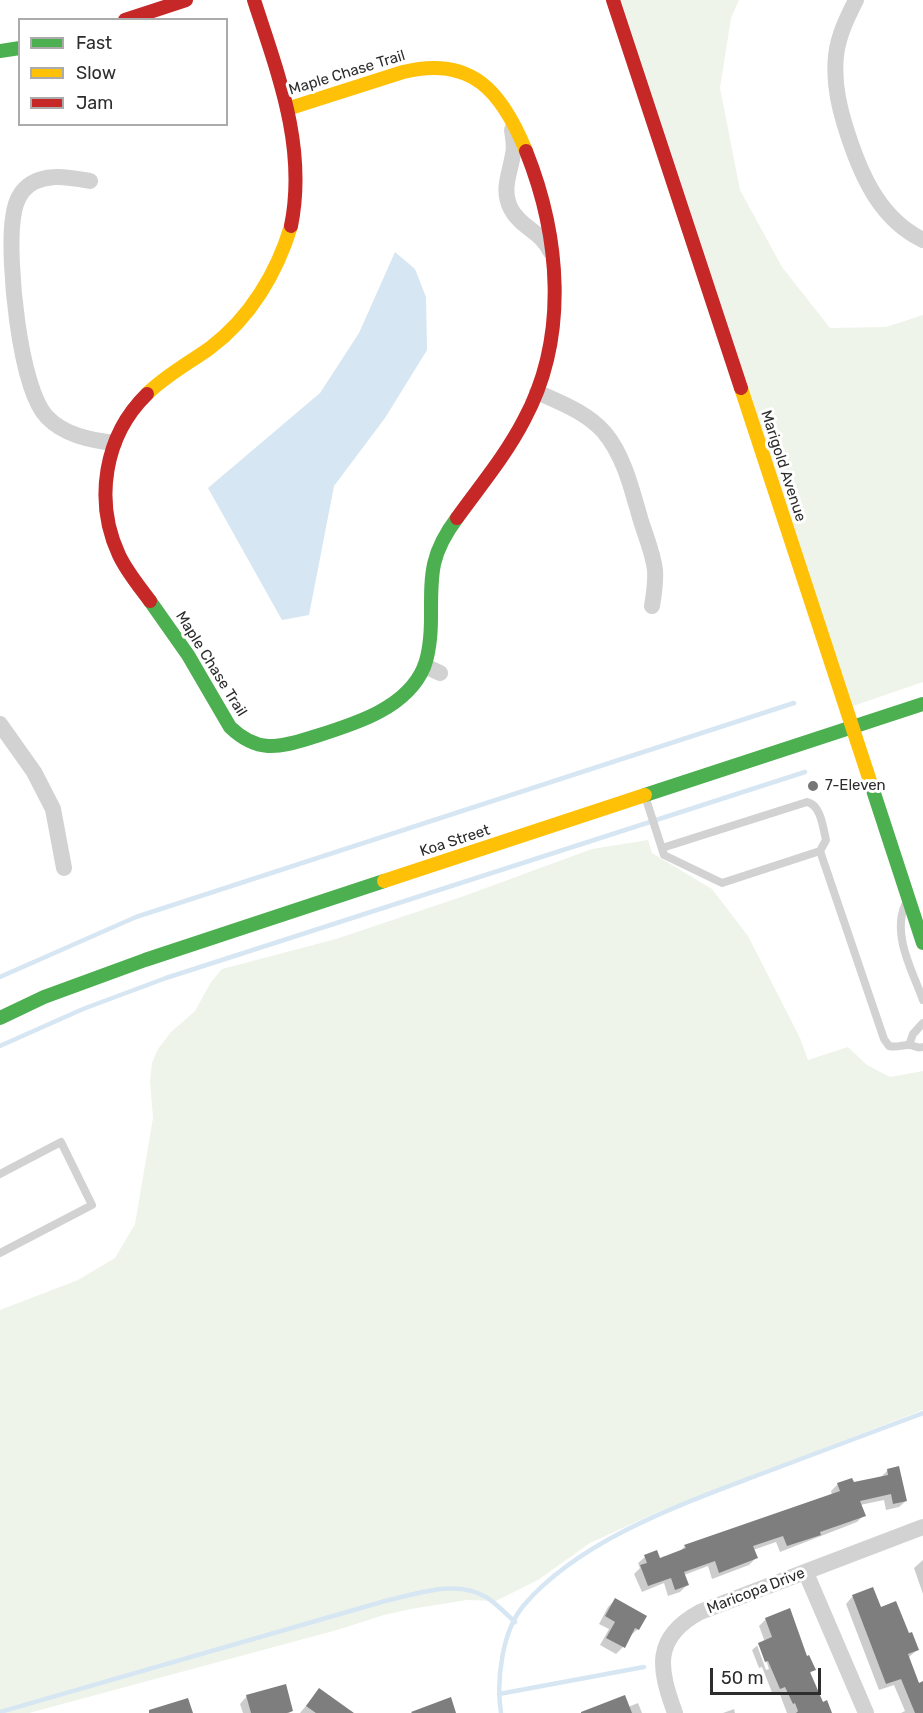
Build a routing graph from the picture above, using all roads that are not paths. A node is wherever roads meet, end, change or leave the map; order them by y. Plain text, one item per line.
1 (186, 0) edge
2 (254, 0) edge
3 (613, 0) edge
4 (856, 0) edge
5 (131, 18) edge
6 (18, 48) edge
7 (0, 51) edge
8 (287, 109) junction
9 (511, 120) junction
10 (90, 181) dead end
11 (923, 240) edge
12 (554, 262) junction
13 (537, 392) junction
14 (114, 443) junction
15 (652, 606) dead end
16 (923, 704) edge
17 (0, 724) edge
18 (852, 728) junction
19 (645, 796) junction
20 (662, 848) junction
21 (820, 851) junction
22 (64, 868) dead end
23 (908, 899) junction
24 (923, 943) edge
25 (923, 1000) edge
26 (0, 1018) edge
27 (923, 1023) edge
28 (909, 1045) junction
29 (923, 1047) edge
30 (0, 1174) edge
31 (0, 1253) edge
32 (923, 1527) edge
33 (806, 1573) junction
34 (675, 1713) edge
35 (866, 1713) edge

1 - 5 street
2 - 8 street, Maple Chase Trail
3 - 18 street, Marigold Avenue
4 - 11 street
6 - 7 street
8 - 9 street, Maple Chase Trail
8 - 14 street, Maple Chase Trail
9 - 12 street, Maple Chase Trail
9 - 12 street
10 - 14 street
12 - 13 street, Maple Chase Trail
13 - 14 street, Maple Chase Trail
13 - 15 street
16 - 18 street, Koa Street
17 - 22 street
18 - 19 street, Koa Street
18 - 23 street, Marigold Avenue
19 - 20 lane
19 - 26 street, Koa Street
20 - 21 lane
20 - 21 lane
21 - 28 lane
23 - 24 street, Marigold Avenue
23 - 25 lane
27 - 28 lane
28 - 29 lane
30 - 31 lane
32 - 33 street, Maricopa Drive
33 - 34 street, Maricopa Drive
33 - 35 street

